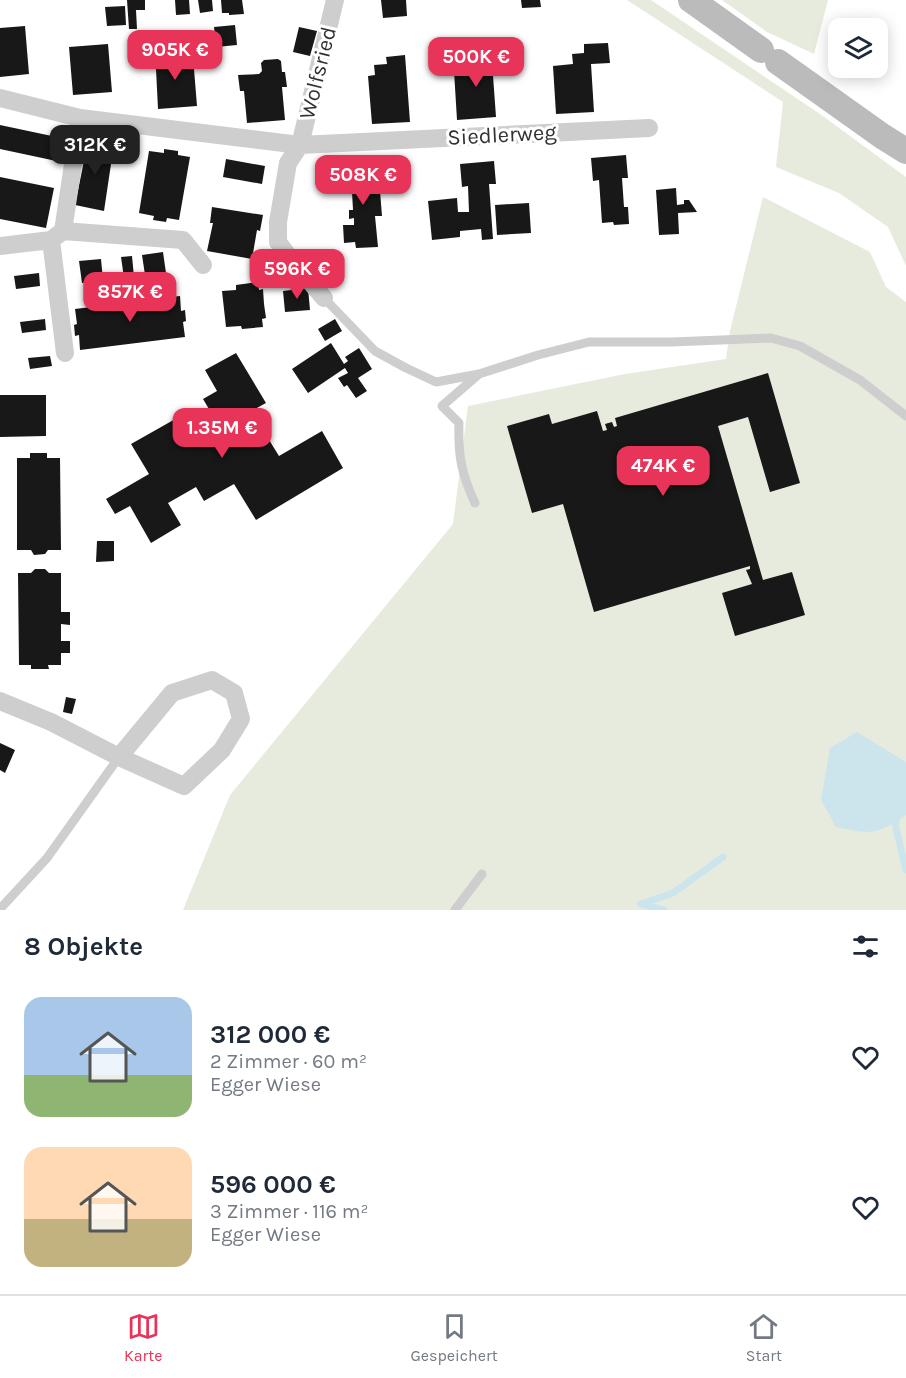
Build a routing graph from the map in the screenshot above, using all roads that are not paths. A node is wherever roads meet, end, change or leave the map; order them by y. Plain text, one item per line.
1 (335, 0) edge
2 (691, 0) edge
3 (0, 98) edge
4 (80, 118) junction
5 (649, 128) dead end
6 (300, 146) junction
7 (906, 151) edge
8 (57, 236) junction
9 (0, 246) edge
10 (203, 266) dead end
11 (324, 298) joint
12 (65, 353) dead end
13 (479, 374) junction
14 (906, 416) edge
15 (475, 503) dead end
16 (0, 701) edge
17 (119, 757) junction
18 (482, 874) dead end
19 (0, 909) edge
20 (455, 910) edge

1 - 6 street, Wolfsried
2 - 7 main road
3 - 4 street, Siedlerweg
4 - 6 street, Siedlerweg
4 - 8 street
5 - 6 street, Siedlerweg
6 - 11 street, Wolfsried
8 - 9 street
8 - 10 street
8 - 12 street
11 - 13 lane
13 - 14 lane
13 - 15 lane
16 - 17 street
17 - 17 street
17 - 19 lane
18 - 20 lane

